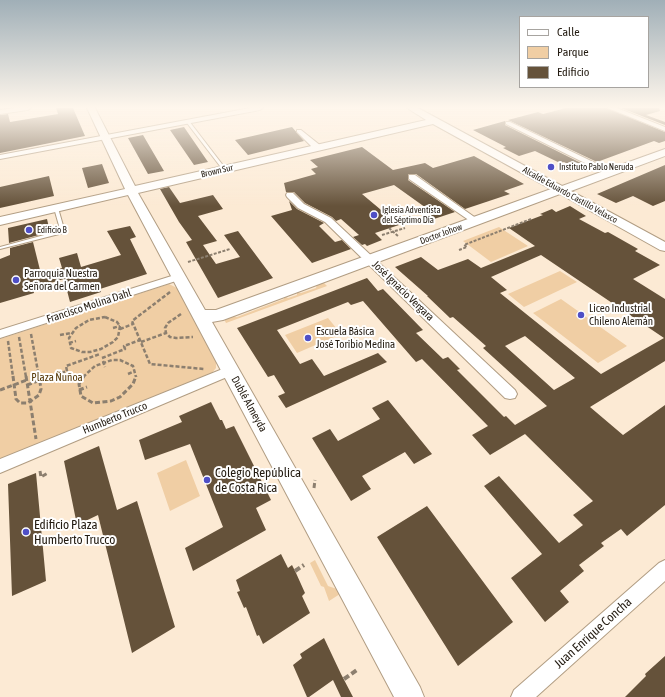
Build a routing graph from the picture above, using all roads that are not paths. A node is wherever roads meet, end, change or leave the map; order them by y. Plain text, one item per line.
1 (87, 141) edge
2 (108, 141) edge
3 (202, 141) edge
4 (310, 141) edge
5 (350, 141) edge
6 (470, 141) edge
7 (544, 141) edge
8 (318, 148) junction
9 (665, 152) edge
10 (0, 157) edge
11 (224, 169) junction
12 (610, 172) junction
13 (422, 174) dead end
14 (412, 177) junction
15 (402, 180) dead end
16 (561, 190) junction
17 (132, 191) junction
18 (290, 195) dead end
19 (56, 208) junction
20 (0, 221) edge
21 (476, 221) junction
22 (665, 247) edge
23 (0, 248) edge
24 (370, 260) junction
25 (179, 277) junction
26 (204, 324) junction
27 (3, 333) edge
28 (230, 371) junction
29 (510, 394) dead end
30 (0, 466) edge
31 (665, 569) edge
32 (410, 697) edge
33 (521, 697) edge

1 - 10 street
2 - 17 main road, Dublé Almeyda
3 - 11 lane
4 - 8 street
5 - 8 main road, Brown Sur
6 - 16 main road, Alcalde Eduardo Castillo Velasco
7 - 12 street
8 - 11 main road, Brown Sur
9 - 12 main road, Doctor Johow
11 - 17 main road, Brown Sur
12 - 16 main road, Doctor Johow
13 - 14 street
14 - 15 street
14 - 21 street
16 - 21 main road, Doctor Johow
16 - 22 main road, Alcalde Eduardo Castillo Velasco
17 - 19 main road, Brown Sur
17 - 25 main road, Dublé Almeyda
18 - 24 street, José Ignacio Vergara
19 - 20 main road, Brown Sur
19 - 23 lane
21 - 24 main road, Doctor Johow
24 - 26 main road, Doctor Johow
24 - 29 street, José Ignacio Vergara
25 - 26 main road, Dublé Almeyda
25 - 27 street, Francisco Molina Dahl
26 - 28 main road, Dublé Almeyda
28 - 30 street, Humberto Trucco
28 - 32 main road, Dublé Almeyda
31 - 33 street, Juan Enrique Concha

